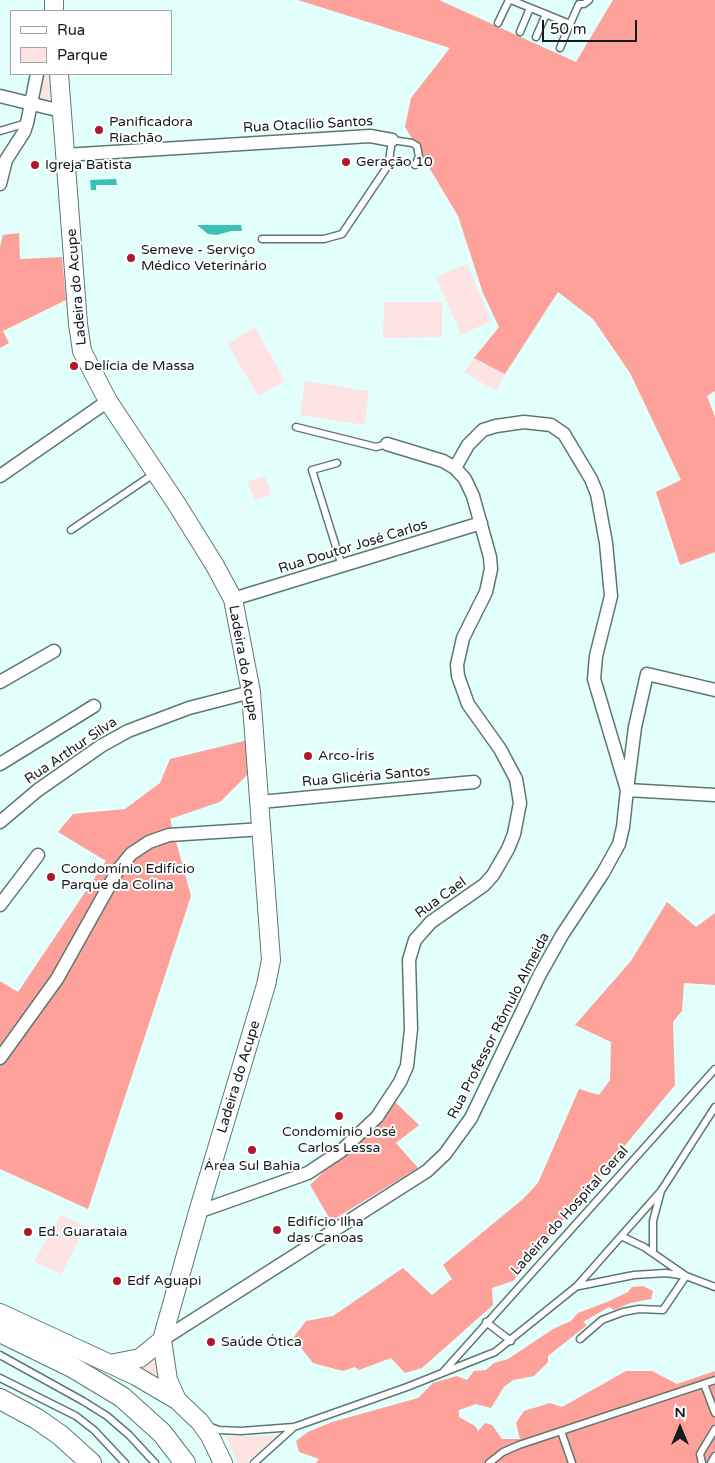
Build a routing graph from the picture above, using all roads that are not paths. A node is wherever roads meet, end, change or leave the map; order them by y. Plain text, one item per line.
1 (510, 0) edge
2 (589, 0) edge
3 (530, 8) junction
4 (546, 14) junction
5 (498, 23) dead end
6 (570, 24) junction
7 (520, 32) dead end
8 (536, 37) dead end
9 (560, 48) dead end
10 (37, 75) edge
11 (59, 75) edge
12 (0, 96) edge
13 (30, 105) junction
14 (62, 114) junction
15 (27, 123) junction
16 (0, 131) edge
17 (392, 140) junction
18 (65, 155) junction
19 (415, 165) dead end
20 (0, 184) edge
21 (262, 239) dead end
22 (108, 401) junction
23 (296, 427) dead end
24 (387, 444) joint
25 (337, 463) dead end
26 (455, 468) junction
27 (156, 473) junction
28 (0, 476) edge
29 (481, 523) junction
30 (70, 530) dead end
31 (342, 566) junction
32 (233, 599) junction
33 (54, 651) dead end
34 (0, 682) edge
35 (715, 690) edge
36 (251, 692) junction
37 (94, 706) dead end
38 (0, 764) edge
39 (474, 782) dead end
40 (627, 790) junction
41 (715, 794) edge
42 (260, 802) junction
43 (0, 822) edge
44 (263, 829) junction
45 (38, 855) dead end
46 (0, 905) edge
47 (0, 1058) edge
48 (715, 1069) edge
49 (715, 1107) edge
50 (661, 1191) junction
51 (198, 1212) junction
52 (623, 1237) junction
53 (653, 1254) junction
54 (686, 1276) junction
55 (578, 1286) junction
56 (715, 1287) edge
57 (0, 1313) edge
58 (486, 1322) junction
59 (0, 1332) edge
60 (580, 1339) dead end
61 (162, 1340) junction
62 (510, 1341) junction
63 (0, 1355) edge
64 (110, 1364) junction
65 (444, 1371) junction
66 (0, 1378) edge
67 (715, 1380) edge
68 (704, 1384) junction
69 (0, 1399) edge
70 (178, 1400) junction
71 (715, 1413) edge
72 (200, 1422) junction
73 (294, 1427) junction
74 (715, 1429) edge
75 (561, 1431) junction
76 (715, 1456) edge
77 (90, 1463) edge
78 (125, 1463) edge
79 (155, 1463) edge
80 (185, 1463) edge
81 (223, 1463) edge
82 (254, 1463) edge
83 (489, 1463) edge
84 (572, 1463) edge
85 (702, 1463) edge
86 (711, 1463) edge

1 - 3 lane
1 - 5 lane
2 - 6 lane
3 - 4 lane
3 - 7 lane
4 - 6 lane
4 - 8 lane
6 - 9 lane
10 - 13 street
11 - 14 street, Ladeira do Acupe
12 - 13 street
13 - 14 street
13 - 15 street
14 - 18 street, Ladeira do Acupe
15 - 16 lane
15 - 20 street
17 - 18 street, Rua Otacílio Santos
17 - 19 lane
17 - 21 lane
18 - 22 street, Ladeira do Acupe
22 - 27 street, Ladeira do Acupe
22 - 28 street
23 - 24 lane
24 - 26 street
25 - 31 lane
26 - 29 street
26 - 40 street, Rua Professor Rômulo Almeida
27 - 30 lane
27 - 32 street, Ladeira do Acupe
29 - 31 street, Rua Doutor José Carlos
29 - 51 street, Rua Cael
31 - 32 street, Rua Doutor José Carlos
32 - 36 street, Ladeira do Acupe
33 - 34 street
35 - 40 street
36 - 42 street, Ladeira do Acupe
36 - 43 street, Rua Arthur Silva
37 - 38 street
39 - 42 street, Rua Glicéria Santos
40 - 41 street
40 - 61 street, Rua Professor Rômulo Almeida
42 - 44 street, Ladeira do Acupe
44 - 47 street
44 - 51 street, Ladeira do Acupe
45 - 46 street
48 - 58 lane, Ladeira do Hospital Geral
49 - 50 lane
50 - 52 lane, Ladeira do Hospital Geral
50 - 53 lane
51 - 61 street, Ladeira do Acupe
52 - 53 lane
52 - 55 lane, Ladeira do Hospital Geral
53 - 54 lane
54 - 55 lane
54 - 56 lane
54 - 60 lane
55 - 62 lane, Ladeira do Hospital Geral
57 - 64 street
58 - 62 lane
58 - 65 lane, Ladeira do Hospital Geral
59 - 80 main road
61 - 64 street
61 - 70 street, Ladeira do Acupe
62 - 65 lane, Ladeira do Hospital Geral
63 - 79 lane
64 - 70 street
65 - 73 lane, Ladeira do Hospital Geral
66 - 78 lane
67 - 68 lane
68 - 71 lane
68 - 75 lane
69 - 77 main road
70 - 72 street
72 - 73 lane, Ladeira do Hospital Geral
72 - 81 street
73 - 82 lane, Ladeira do Hospital Geral
74 - 85 lane
75 - 83 lane
75 - 84 lane
76 - 86 lane

